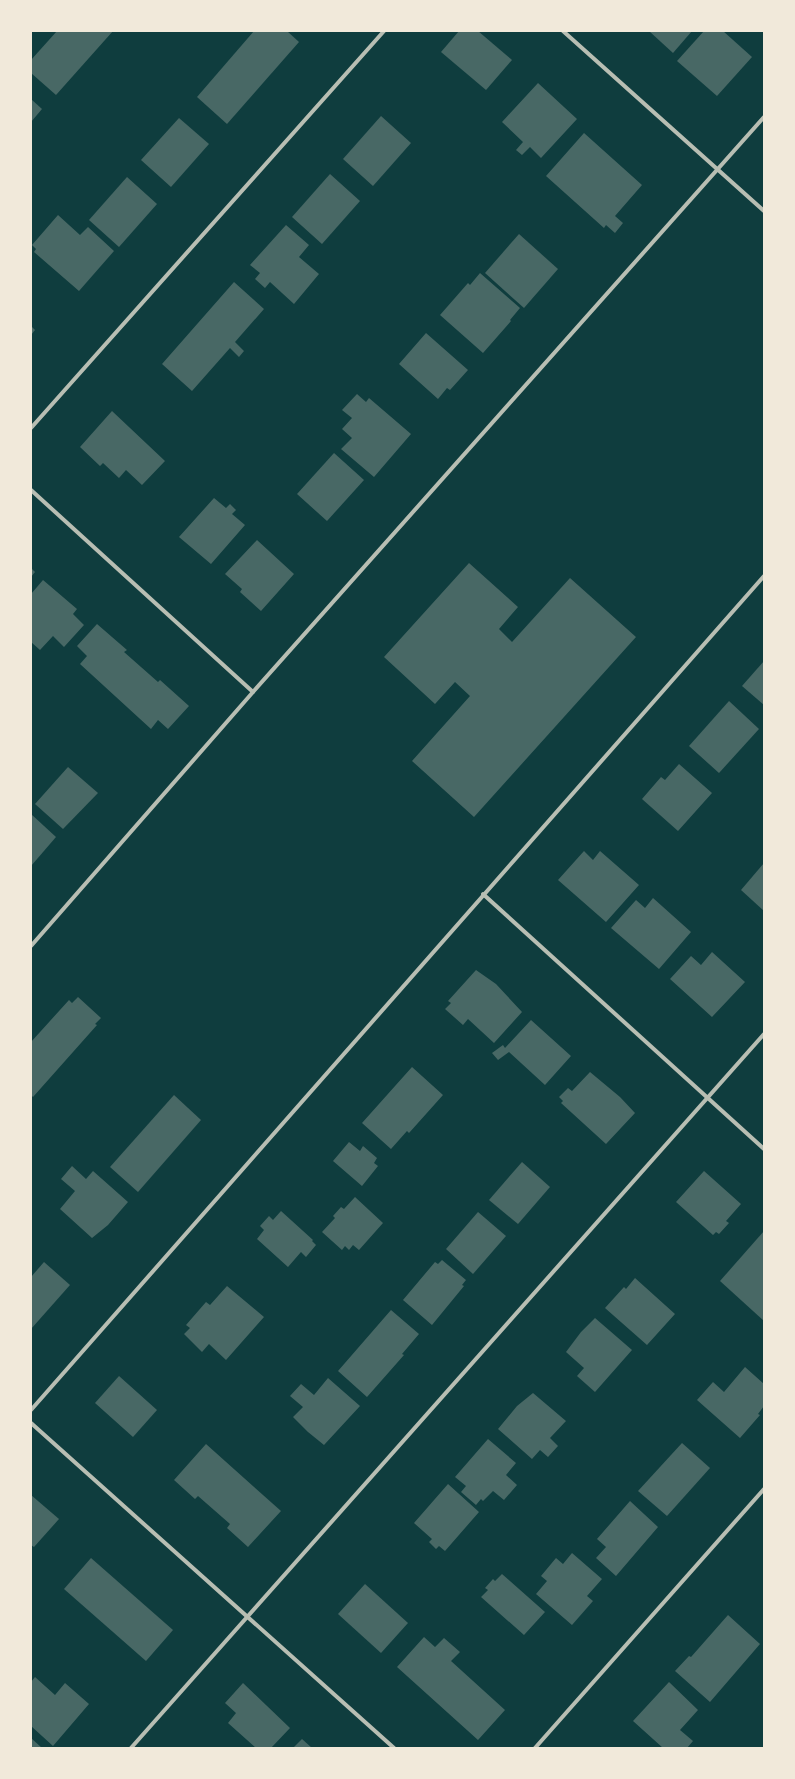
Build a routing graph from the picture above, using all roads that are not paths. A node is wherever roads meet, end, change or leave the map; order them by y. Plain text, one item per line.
1 (384, 31) edge
2 (562, 31) edge
3 (764, 117) edge
4 (717, 170) junction
5 (764, 211) edge
6 (31, 428) edge
7 (31, 490) edge
8 (764, 576) edge
9 (253, 692) junction
10 (483, 894) junction
11 (31, 946) edge
12 (764, 1034) edge
13 (707, 1097) junction
14 (764, 1149) edge
15 (31, 1410) edge
16 (31, 1423) edge
17 (764, 1489) edge
18 (247, 1616) junction
19 (131, 1748) edge
20 (394, 1748) edge
21 (535, 1748) edge

1 - 6 street
2 - 4 street
3 - 4 street
4 - 5 street
4 - 9 street
7 - 9 street
8 - 10 street
9 - 11 street
10 - 13 street
10 - 15 street
12 - 13 street
13 - 14 street
13 - 18 street
16 - 18 street
17 - 21 street
18 - 19 street
18 - 20 street

